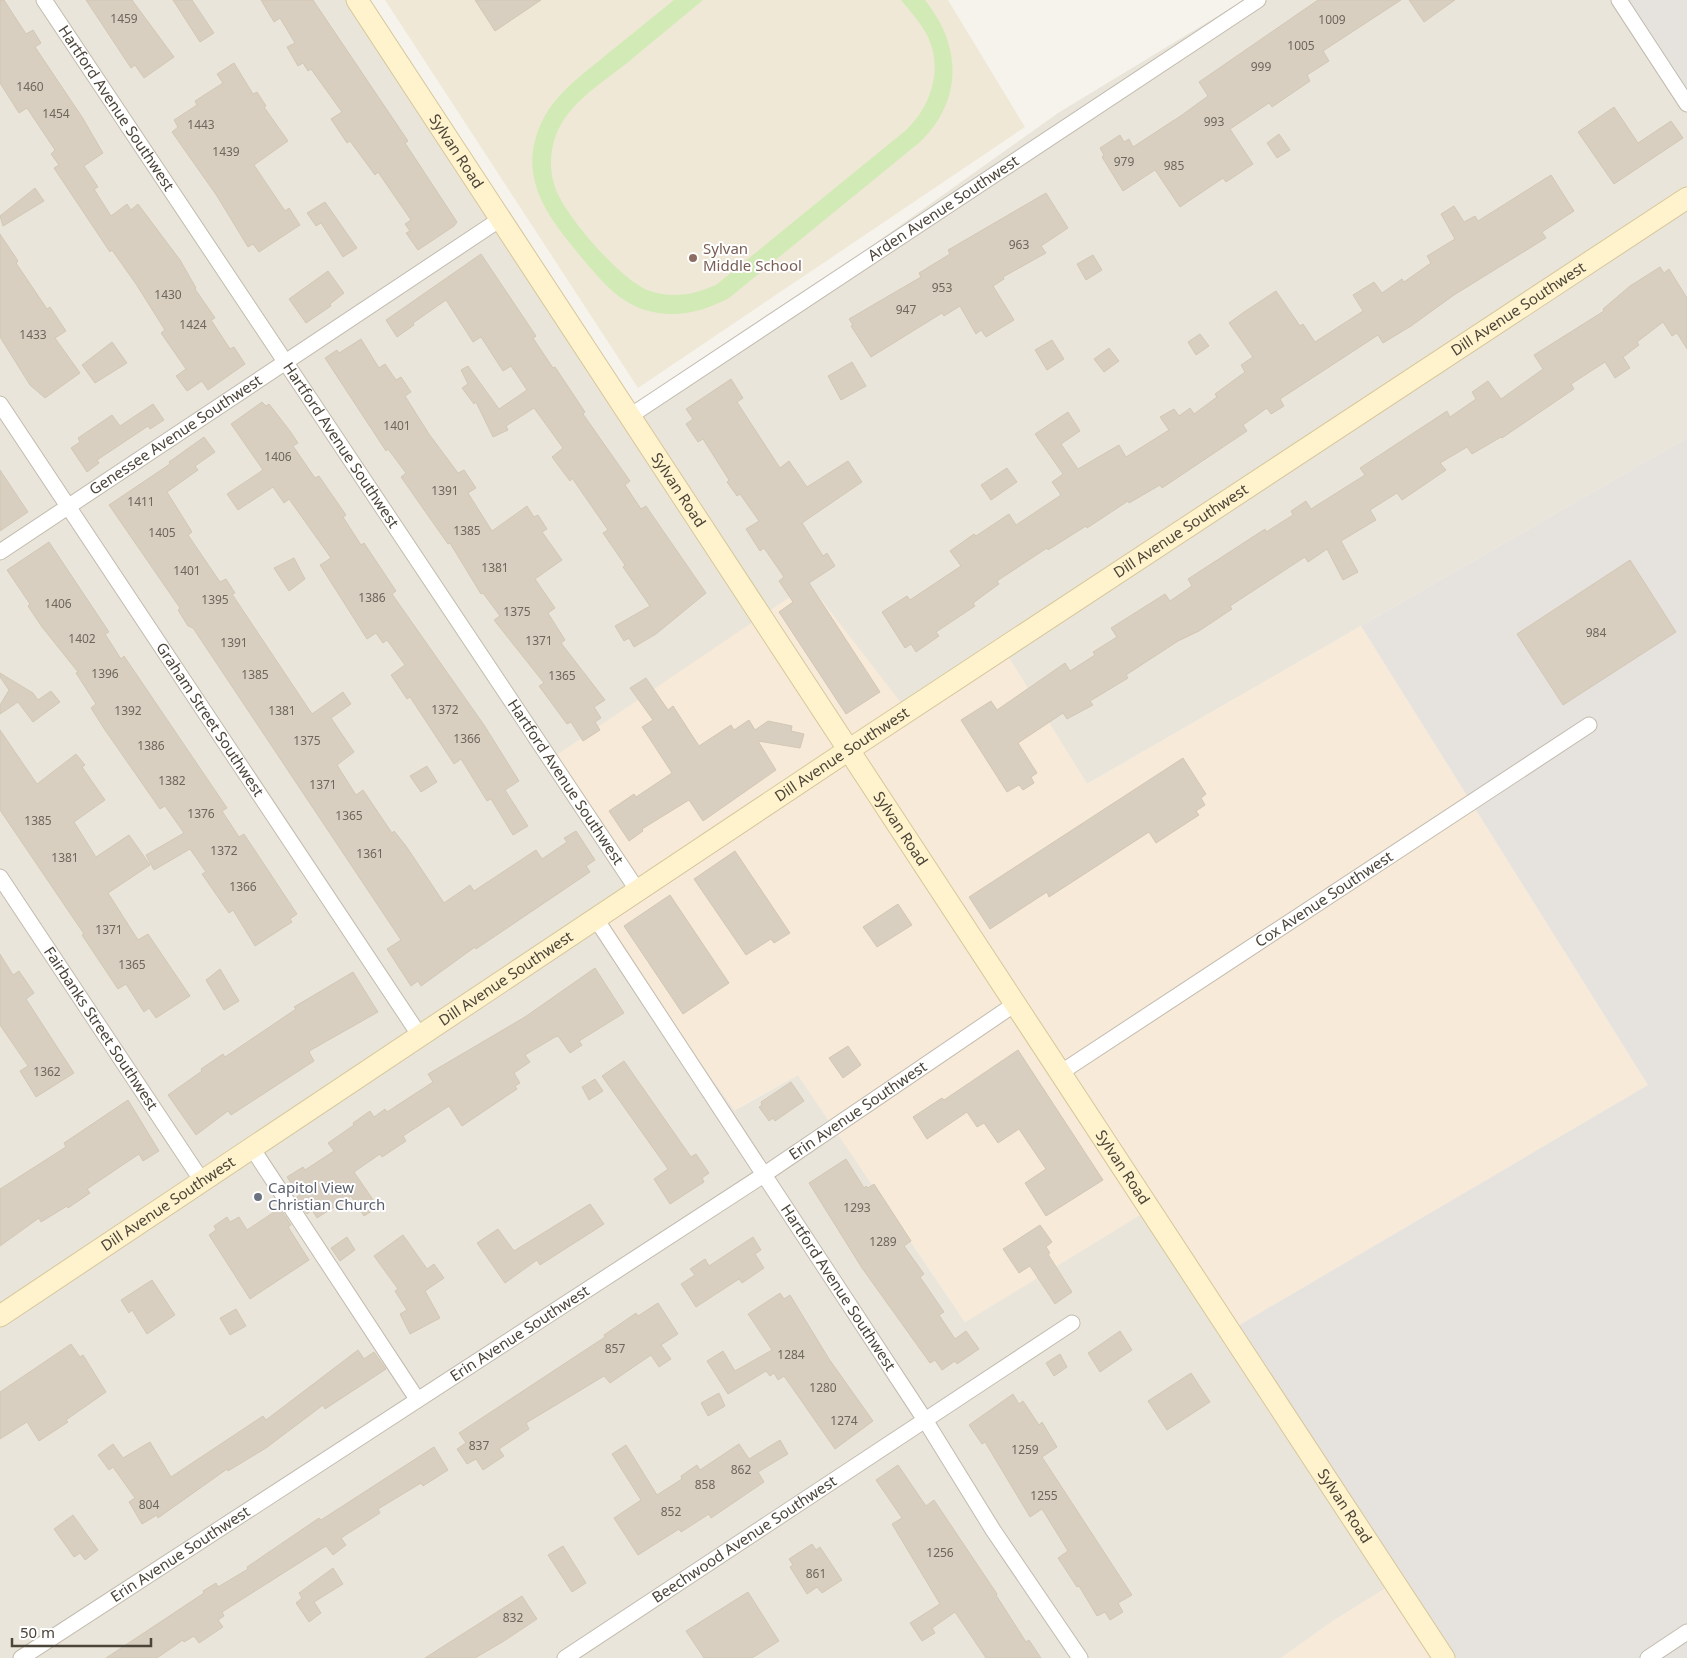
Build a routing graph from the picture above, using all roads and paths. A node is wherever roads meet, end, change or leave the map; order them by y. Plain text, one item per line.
1 (44, 0) edge
2 (357, 0) edge
3 (1258, 0) edge
4 (1620, 0) edge
5 (1687, 104) edge
6 (1687, 198) edge
7 (502, 218) junction
8 (286, 362) junction
9 (0, 404) edge
10 (630, 416) junction
11 (68, 507) junction
12 (0, 552) edge
13 (1589, 725) dead end
14 (847, 751) junction
15 (0, 877) edge
16 (638, 890) junction
17 (596, 919) junction
18 (1015, 1004) junction
19 (420, 1036) junction
20 (1060, 1073) junction
21 (252, 1148) junction
22 (762, 1176) junction
23 (202, 1181) junction
24 (0, 1316) edge
25 (1072, 1323) dead end
26 (417, 1399) junction
27 (925, 1420) junction
28 (1687, 1632) edge
29 (21, 1658) edge
30 (565, 1658) edge
31 (1080, 1658) edge
32 (1444, 1658) edge
33 (1648, 1658) edge

1 - 8 street, Hartford Avenue Southwest
2 - 7 main road, Sylvan Road
3 - 10 street, Arden Avenue Southwest
4 - 5 street
6 - 14 main road, Dill Avenue Southwest
7 - 8 street, Genessee Avenue Southwest
7 - 10 main road, Sylvan Road
8 - 11 street, Genessee Avenue Southwest
8 - 16 street, Hartford Avenue Southwest
9 - 11 street, Graham Street Southwest
10 - 14 main road, Sylvan Road
11 - 12 street, Genessee Avenue Southwest
11 - 19 street, Graham Street Southwest
13 - 20 street, Cox Avenue Southwest
14 - 16 main road, Dill Avenue Southwest
14 - 18 main road, Sylvan Road
15 - 23 street, Fairbanks Street Southwest
16 - 17 main road, Dill Avenue Southwest
17 - 19 main road, Dill Avenue Southwest
17 - 22 street, Hartford Avenue Southwest
18 - 20 main road, Sylvan Road
18 - 22 street, Erin Avenue Southwest
19 - 21 main road, Dill Avenue Southwest
20 - 32 main road, Sylvan Road
21 - 23 main road, Dill Avenue Southwest
21 - 26 street
22 - 26 street, Erin Avenue Southwest
22 - 27 street, Hartford Avenue Southwest
23 - 24 main road, Dill Avenue Southwest
25 - 27 street, Beechwood Avenue Southwest
26 - 29 street, Erin Avenue Southwest
27 - 30 street, Beechwood Avenue Southwest
27 - 31 street, Hartford Avenue Southwest
28 - 33 street

